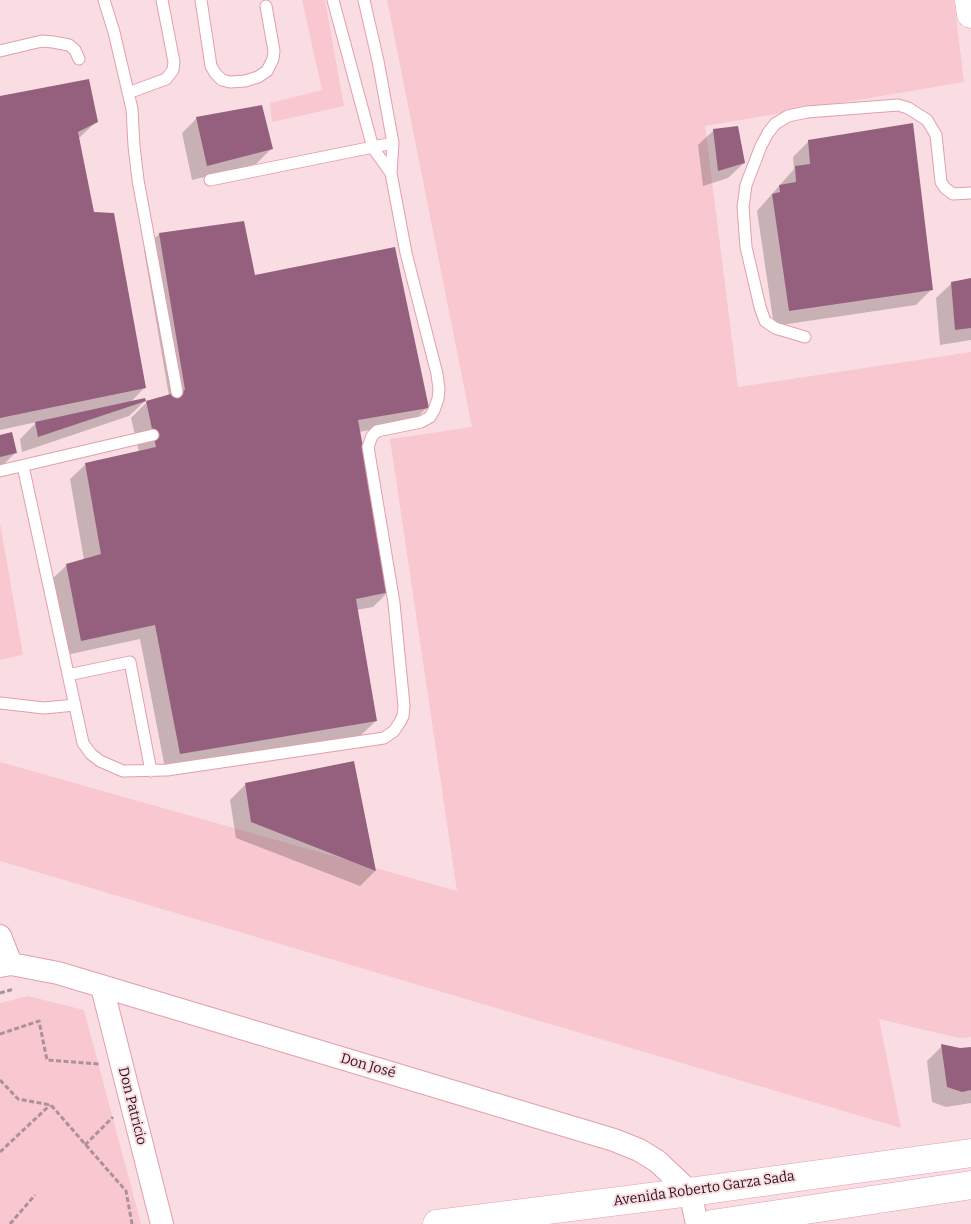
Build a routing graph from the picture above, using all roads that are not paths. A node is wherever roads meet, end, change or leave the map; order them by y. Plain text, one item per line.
1 (104, 0) edge
2 (162, 0) edge
3 (201, 0) edge
4 (333, 0) edge
5 (364, 0) edge
6 (968, 0) edge
7 (266, 6) dead end
8 (971, 14) edge
9 (0, 51) edge
10 (79, 59) dead end
11 (128, 93) junction
12 (393, 142) junction
13 (373, 148) junction
14 (391, 173) junction
15 (210, 180) dead end
16 (971, 192) edge
17 (805, 338) dead end
18 (177, 392) dead end
19 (153, 435) dead end
20 (23, 466) junction
21 (0, 471) edge
22 (68, 675) junction
23 (0, 703) edge
24 (75, 705) junction
25 (151, 771) junction
26 (0, 936) edge
27 (5, 965) edge
28 (102, 987) junction
29 (971, 1153) edge
30 (971, 1184) edge
31 (690, 1192) junction
32 (162, 1224) edge
33 (436, 1224) edge
34 (697, 1224) edge
35 (712, 1224) edge

1 - 11 lane
2 - 11 lane
3 - 7 lane
4 - 13 lane
5 - 12 lane
6 - 8 street
9 - 10 lane
11 - 18 lane
12 - 13 lane
12 - 14 lane
13 - 14 lane
13 - 15 lane
14 - 25 lane
16 - 17 lane
19 - 20 lane
20 - 21 lane
20 - 22 lane
22 - 24 lane
22 - 25 lane
23 - 24 lane
24 - 25 lane
26 - 27 street
27 - 28 street, Don José
28 - 31 street, Don José
28 - 32 street, Don Patricio
29 - 31 street, Avenida Roberto Garza Sada
30 - 35 street
31 - 33 street, Avenida Roberto Garza Sada
31 - 34 street

